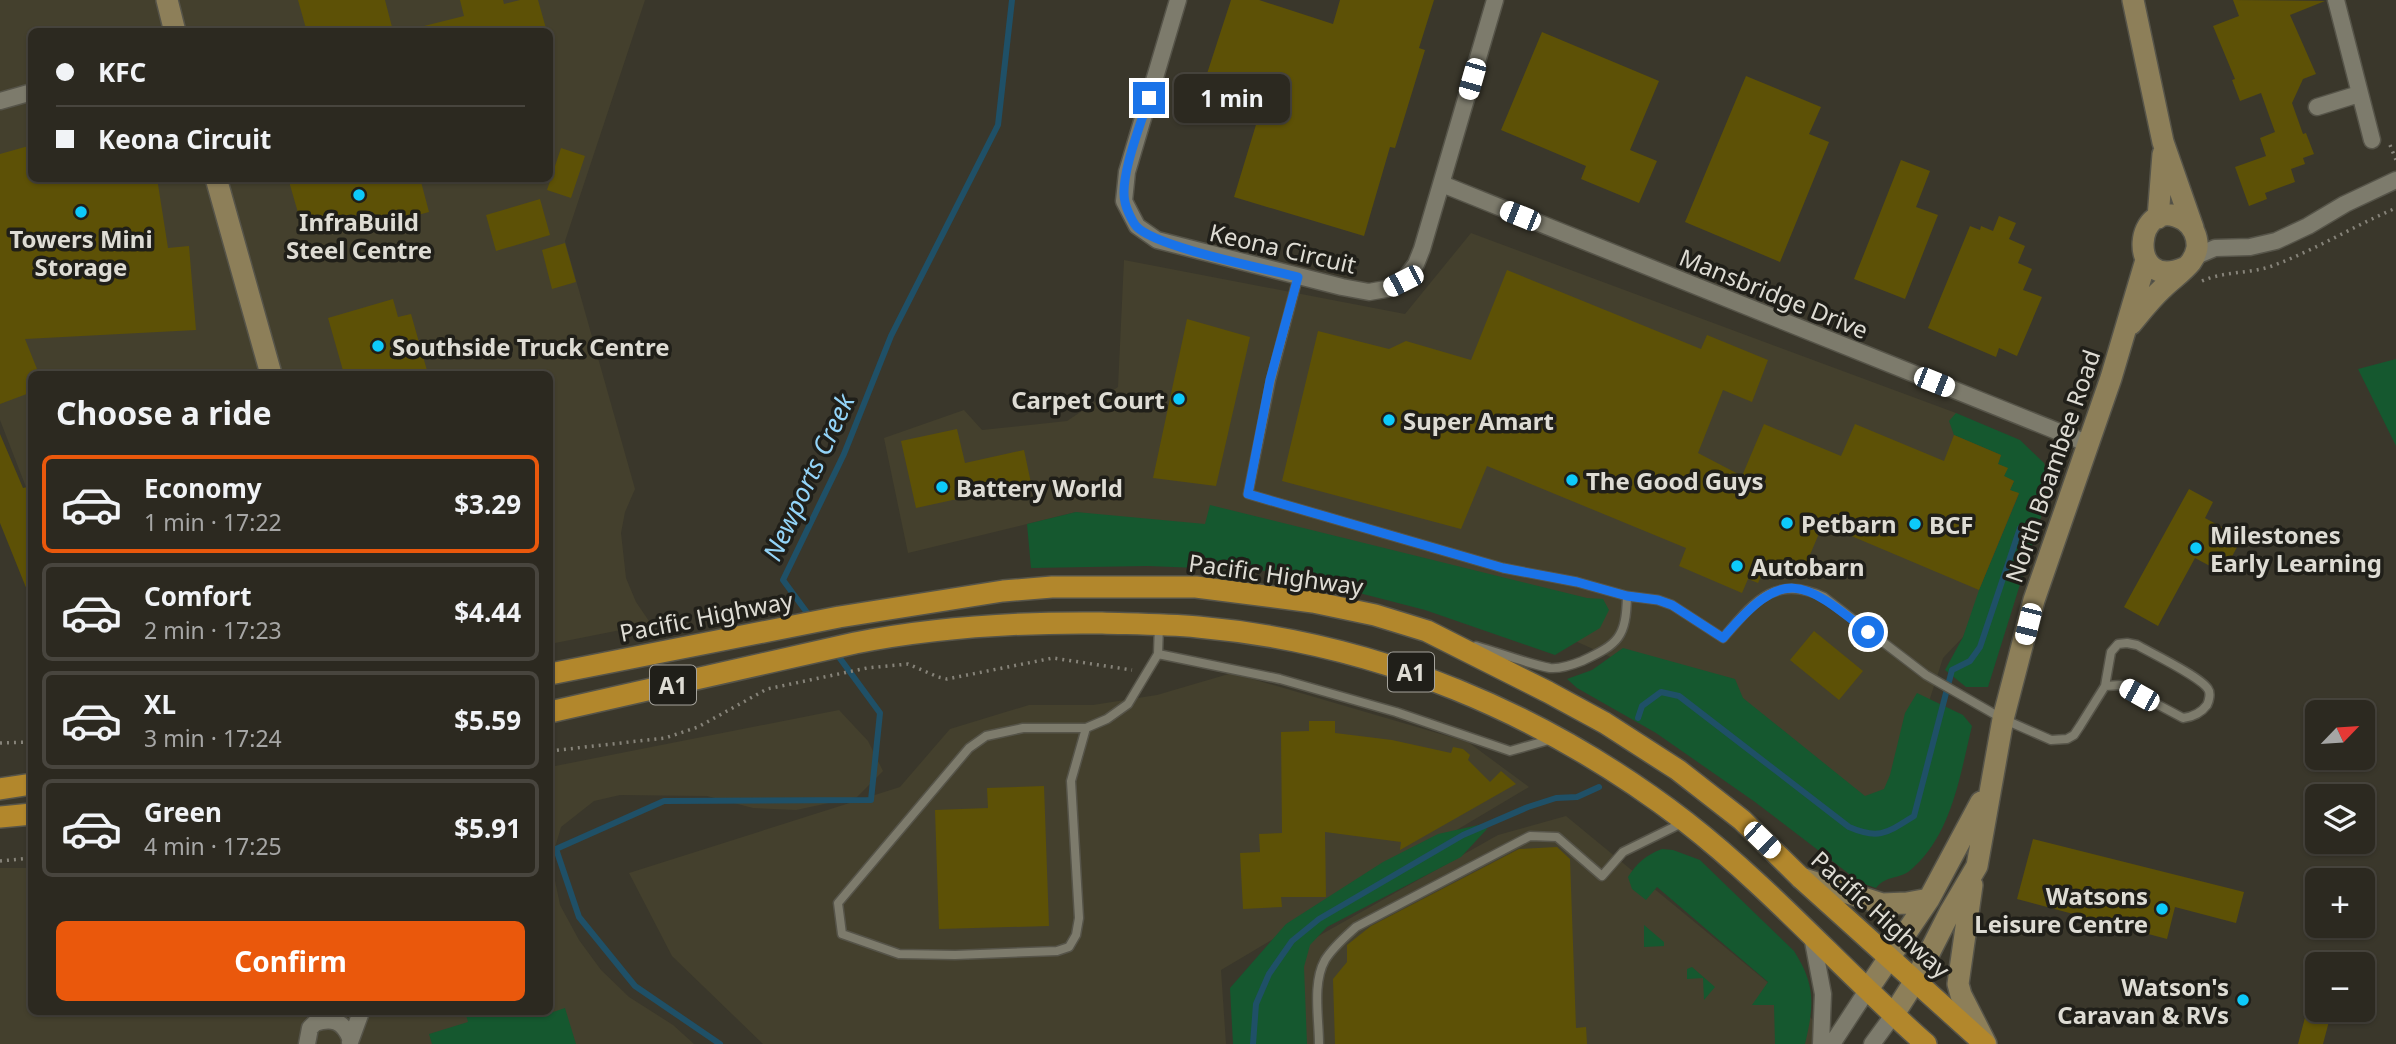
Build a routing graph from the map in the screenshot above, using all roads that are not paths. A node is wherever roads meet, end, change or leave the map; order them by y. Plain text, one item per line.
1 (167, 0) edge
2 (1178, 0) edge
3 (1495, 0) edge
4 (2133, 0) edge
5 (2336, 0) edge
6 (174, 28) edge
7 (28, 93) edge
8 (2359, 94) junction
9 (0, 101) edge
10 (2317, 107) dead end
11 (2372, 140) dead end
12 (2163, 142) junction
13 (2396, 180) edge
14 (217, 182) edge
15 (1442, 184) junction
16 (2158, 218) junction
17 (2194, 230) junction
18 (2214, 248) junction
19 (2146, 260) junction
20 (2189, 262) junction
21 (1298, 277) junction
22 (2127, 329) junction
23 (270, 371) edge
24 (2089, 444) junction
25 (1627, 596) junction
26 (1159, 625) junction
27 (1427, 631) junction
28 (1158, 654) junction
29 (553, 673) edge
30 (2105, 686) junction
31 (553, 711) edge
32 (2003, 719) junction
33 (1087, 728) junction
34 (1559, 737) junction
35 (28, 785) edge
36 (1990, 785) junction
37 (0, 789) edge
38 (28, 814) edge
39 (0, 817) edge
40 (1685, 821) junction
41 (1977, 866) junction
42 (1801, 878) junction
43 (1929, 899) junction
44 (1812, 936) junction
45 (1890, 958) junction
46 (1915, 981) junction
47 (1868, 989) junction
48 (1894, 1014) junction
49 (360, 1015) edge
50 (321, 1017) edge
51 (350, 1041) edge
52 (307, 1044) edge
53 (1320, 1044) edge
54 (1821, 1044) edge
55 (1832, 1044) edge
56 (1872, 1044) edge
57 (1926, 1044) edge
58 (1986, 1044) edge

1 - 6 street
2 - 21 street, Keona Circuit
3 - 15 street, Keona Circuit
4 - 12 street
5 - 8 street
7 - 9 street
8 - 10 street
8 - 11 street
12 - 16 street
12 - 17 street
13 - 18 street
14 - 23 street
15 - 21 street, Keona Circuit
15 - 24 street, Mansbridge Drive
16 - 17 street
16 - 19 street
17 - 18 street
17 - 20 street
18 - 20 street
19 - 20 street
19 - 22 street, North Boambee Road
20 - 22 street, North Boambee Road
21 - 25 lane
22 - 24 street, North Boambee Road
24 - 32 street, North Boambee Road
25 - 27 lane
25 - 32 lane
26 - 28 lane
26 - 31 highway, A1
26 - 34 highway, A1
27 - 29 highway, Pacific Highway / A1
27 - 42 highway, Pacific Highway / A1
28 - 33 lane
28 - 34 lane
30 - 30 lane
30 - 32 lane
32 - 36 street, North Boambee Road
33 - 33 lane
34 - 40 highway, A1
35 - 37 highway
36 - 41 street, North Boambee Road
36 - 43 street, North Boambee Road
38 - 39 highway
40 - 44 highway, A1
40 - 53 lane
41 - 46 street, North Boambee Road
41 - 58 street
42 - 43 street
42 - 45 highway, Pacific Highway / A1
43 - 45 street, North Boambee Road
44 - 47 highway, A1
44 - 54 street
45 - 46 highway, Pacific Highway / A1
45 - 47 street, North Boambee Road
46 - 48 street, North Boambee Road
46 - 58 highway, Pacific Highway / A1
47 - 48 highway, A1
47 - 55 street
48 - 56 street
48 - 57 highway, A1
49 - 51 street
50 - 51 street
50 - 52 street

